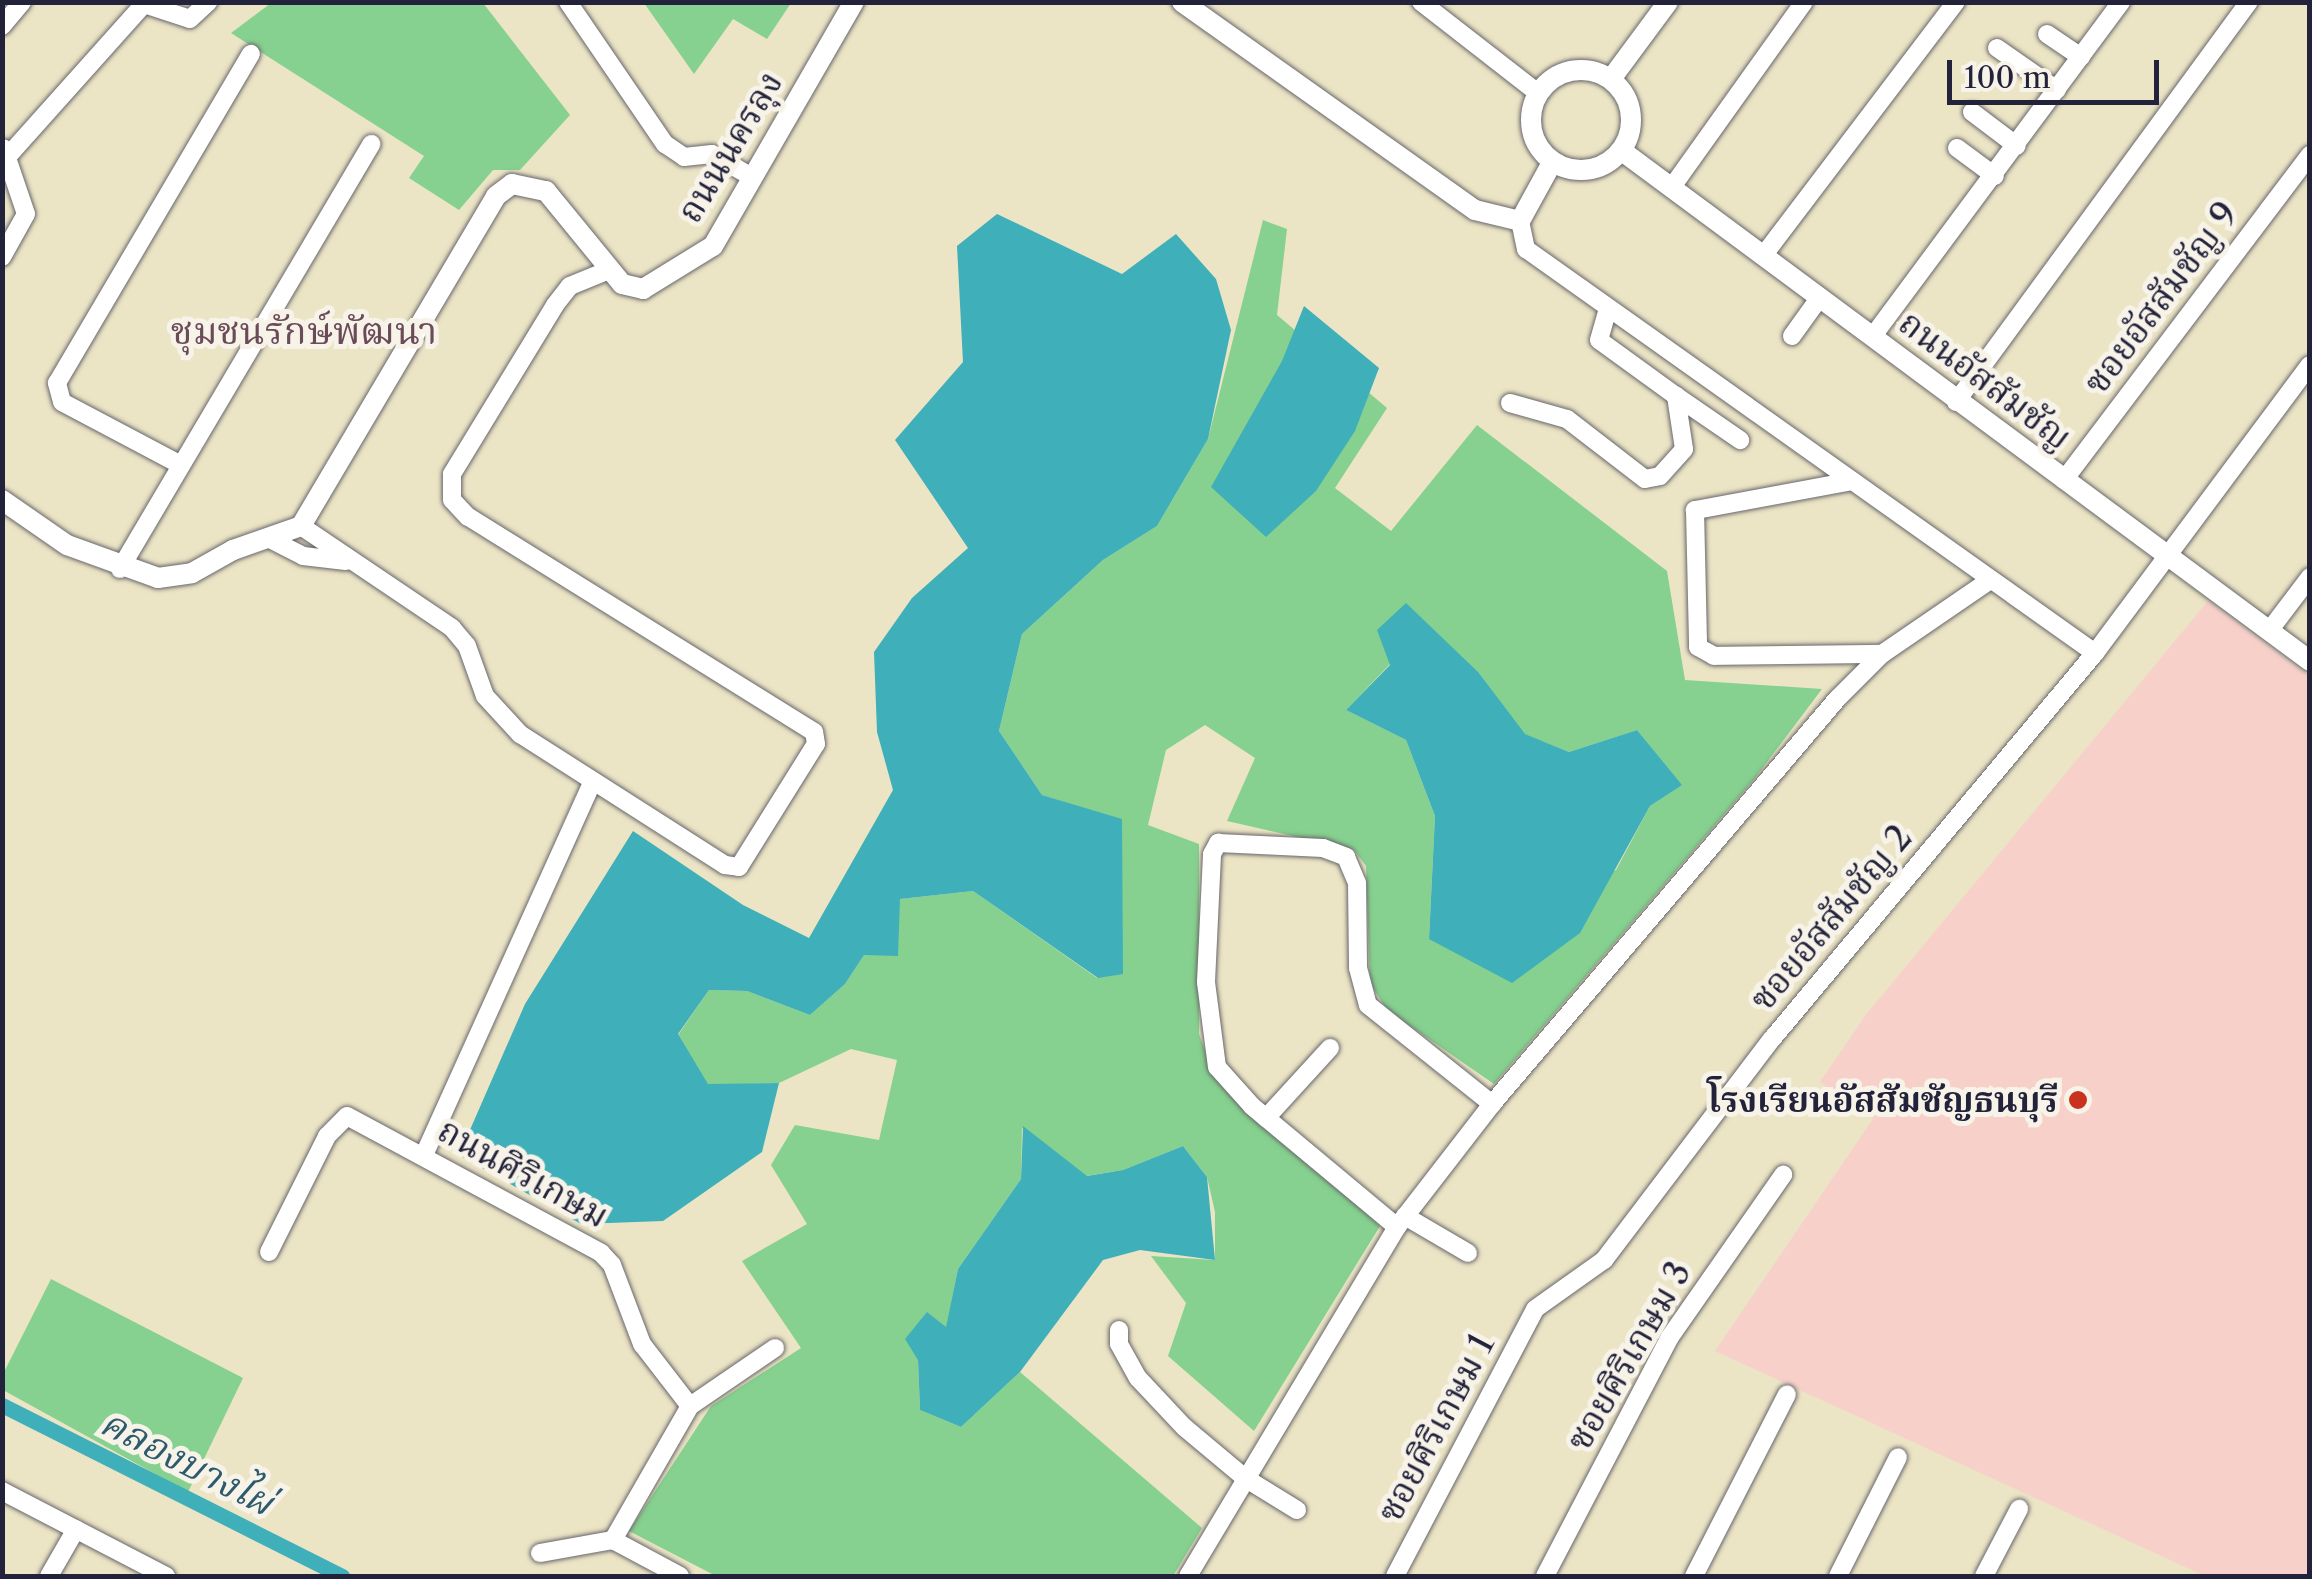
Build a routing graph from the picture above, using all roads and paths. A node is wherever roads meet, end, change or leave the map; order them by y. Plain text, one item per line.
1 (22, 2) edge
2 (208, 2) edge
3 (568, 2) edge
4 (854, 2) edge
5 (1182, 2) edge
6 (1421, 2) edge
7 (1804, 2) edge
8 (1956, 2) edge
9 (2122, 2) edge
10 (2249, 2) edge
11 (1665, 3) edge
12 (2, 26) edge
13 (2047, 34) dead end
14 (1997, 48) dead end
15 (251, 54) dead end
16 (2082, 58) junction
17 (1611, 79) junction
18 (2057, 90) junction
19 (1538, 92) junction
20 (1972, 112) dead end
21 (371, 144) dead end
22 (2016, 146) junction
23 (1957, 148) dead end
24 (1622, 150) junction
25 (5, 151) edge
26 (2310, 155) edge
27 (1553, 161) junction
28 (1995, 176) junction
29 (752, 178) junction
30 (1672, 187) junction
31 (1520, 221) junction
32 (1763, 256) junction
33 (2, 258) edge
34 (609, 270) junction
35 (1820, 298) junction
36 (1608, 308) junction
37 (1792, 336) dead end
38 (1873, 336) junction
39 (2310, 365) edge
40 (1676, 396) junction
41 (1956, 402) junction
42 (1510, 403) dead end
43 (1740, 440) dead end
44 (179, 464) junction
45 (2064, 480) junction
46 (1852, 481) junction
47 (2, 500) edge
48 (301, 526) junction
49 (268, 538) junction
50 (2166, 556) junction
51 (351, 562) junction
52 (120, 569) junction
53 (2310, 577) edge
54 (1990, 580) junction
55 (2269, 632) junction
56 (2095, 653) junction
57 (1882, 654) junction
58 (2310, 661) edge
59 (592, 783) junction
60 (1330, 1048) dead end
61 (1492, 1104) junction
62 (1266, 1118) junction
63 (424, 1154) junction
64 (1783, 1175) dead end
65 (1401, 1222) junction
66 (270, 1252) dead end
67 (1468, 1253) dead end
68 (1535, 1310) joint
69 (1119, 1330) dead end
70 (775, 1348) dead end
71 (1787, 1394) dead end
72 (690, 1406) junction
73 (1898, 1457) dead end
74 (1246, 1478) junction
75 (2, 1491) edge
76 (2019, 1508) dead end
77 (1297, 1510) dead end
78 (76, 1529) junction
79 (613, 1540) junction
80 (540, 1553) dead end
81 (49, 1576) edge
82 (166, 1576) edge
83 (680, 1576) edge
84 (1188, 1576) edge
85 (1395, 1576) edge
86 (1545, 1576) edge
87 (1694, 1576) edge
88 (1838, 1576) edge
89 (1984, 1576) edge

1 - 12 street
2 - 25 street
3 - 29 street
4 - 29 street, ถนนนครลุง
5 - 31 street
6 - 19 street
7 - 30 street
8 - 32 street
9 - 16 street
10 - 41 street
11 - 17 street
13 - 16 street
14 - 18 street
15 - 44 street
16 - 18 street
17 - 19 street
17 - 24 street
18 - 22 street
19 - 27 street
20 - 22 street
21 - 44 street
22 - 28 street
23 - 28 street
24 - 27 street
24 - 30 street, ถนนอัสสัมชัญ
25 - 33 street
26 - 45 street, ซอยอัสสัมชัญ 9
27 - 31 street
28 - 38 street
29 - 34 street, ถนนนครลุง
30 - 32 street, ถนนอัสสัมชัญ
31 - 36 street
32 - 35 street, ถนนอัสสัมชัญ
34 - 48 street
34 - 59 street
35 - 37 street
35 - 38 street, ถนนอัสสัมชัญ
36 - 40 street
36 - 46 street
38 - 41 street, ถนนอัสสัมชัญ
39 - 50 street, ซอยอัสสัมชัญ 2
40 - 42 street
40 - 43 street
41 - 45 street, ถนนอัสสัมชัญ
44 - 52 street
45 - 50 street, ถนนอัสสัมชัญ
46 - 54 street
46 - 57 street
47 - 52 street
48 - 49 street
48 - 51 street
49 - 51 street
49 - 52 street
50 - 55 street, ถนนอัสสัมชัญ
50 - 56 street, ซอยอัสสัมชัญ 2
51 - 59 street
53 - 55 street
54 - 56 street
54 - 57 street
55 - 58 street, ถนนอัสสัมชัญ
56 - 68 street, ซอยอัสสัมชัญ 2
57 - 61 street
59 - 63 street
60 - 62 street
61 - 62 street
61 - 65 street
62 - 65 street
63 - 66 street, ถนนศิริเกษม
63 - 72 street, ถนนศิริเกษม
64 - 86 street, ซอยศิริเกษม 3
65 - 67 street
65 - 74 street
68 - 85 street, ซอยศิริเกษม 1
69 - 74 street
70 - 72 street
71 - 87 street
72 - 79 street
73 - 88 street
74 - 77 street
74 - 84 street
75 - 78 street
76 - 89 street
78 - 81 street
78 - 82 street
79 - 80 street
79 - 83 street

